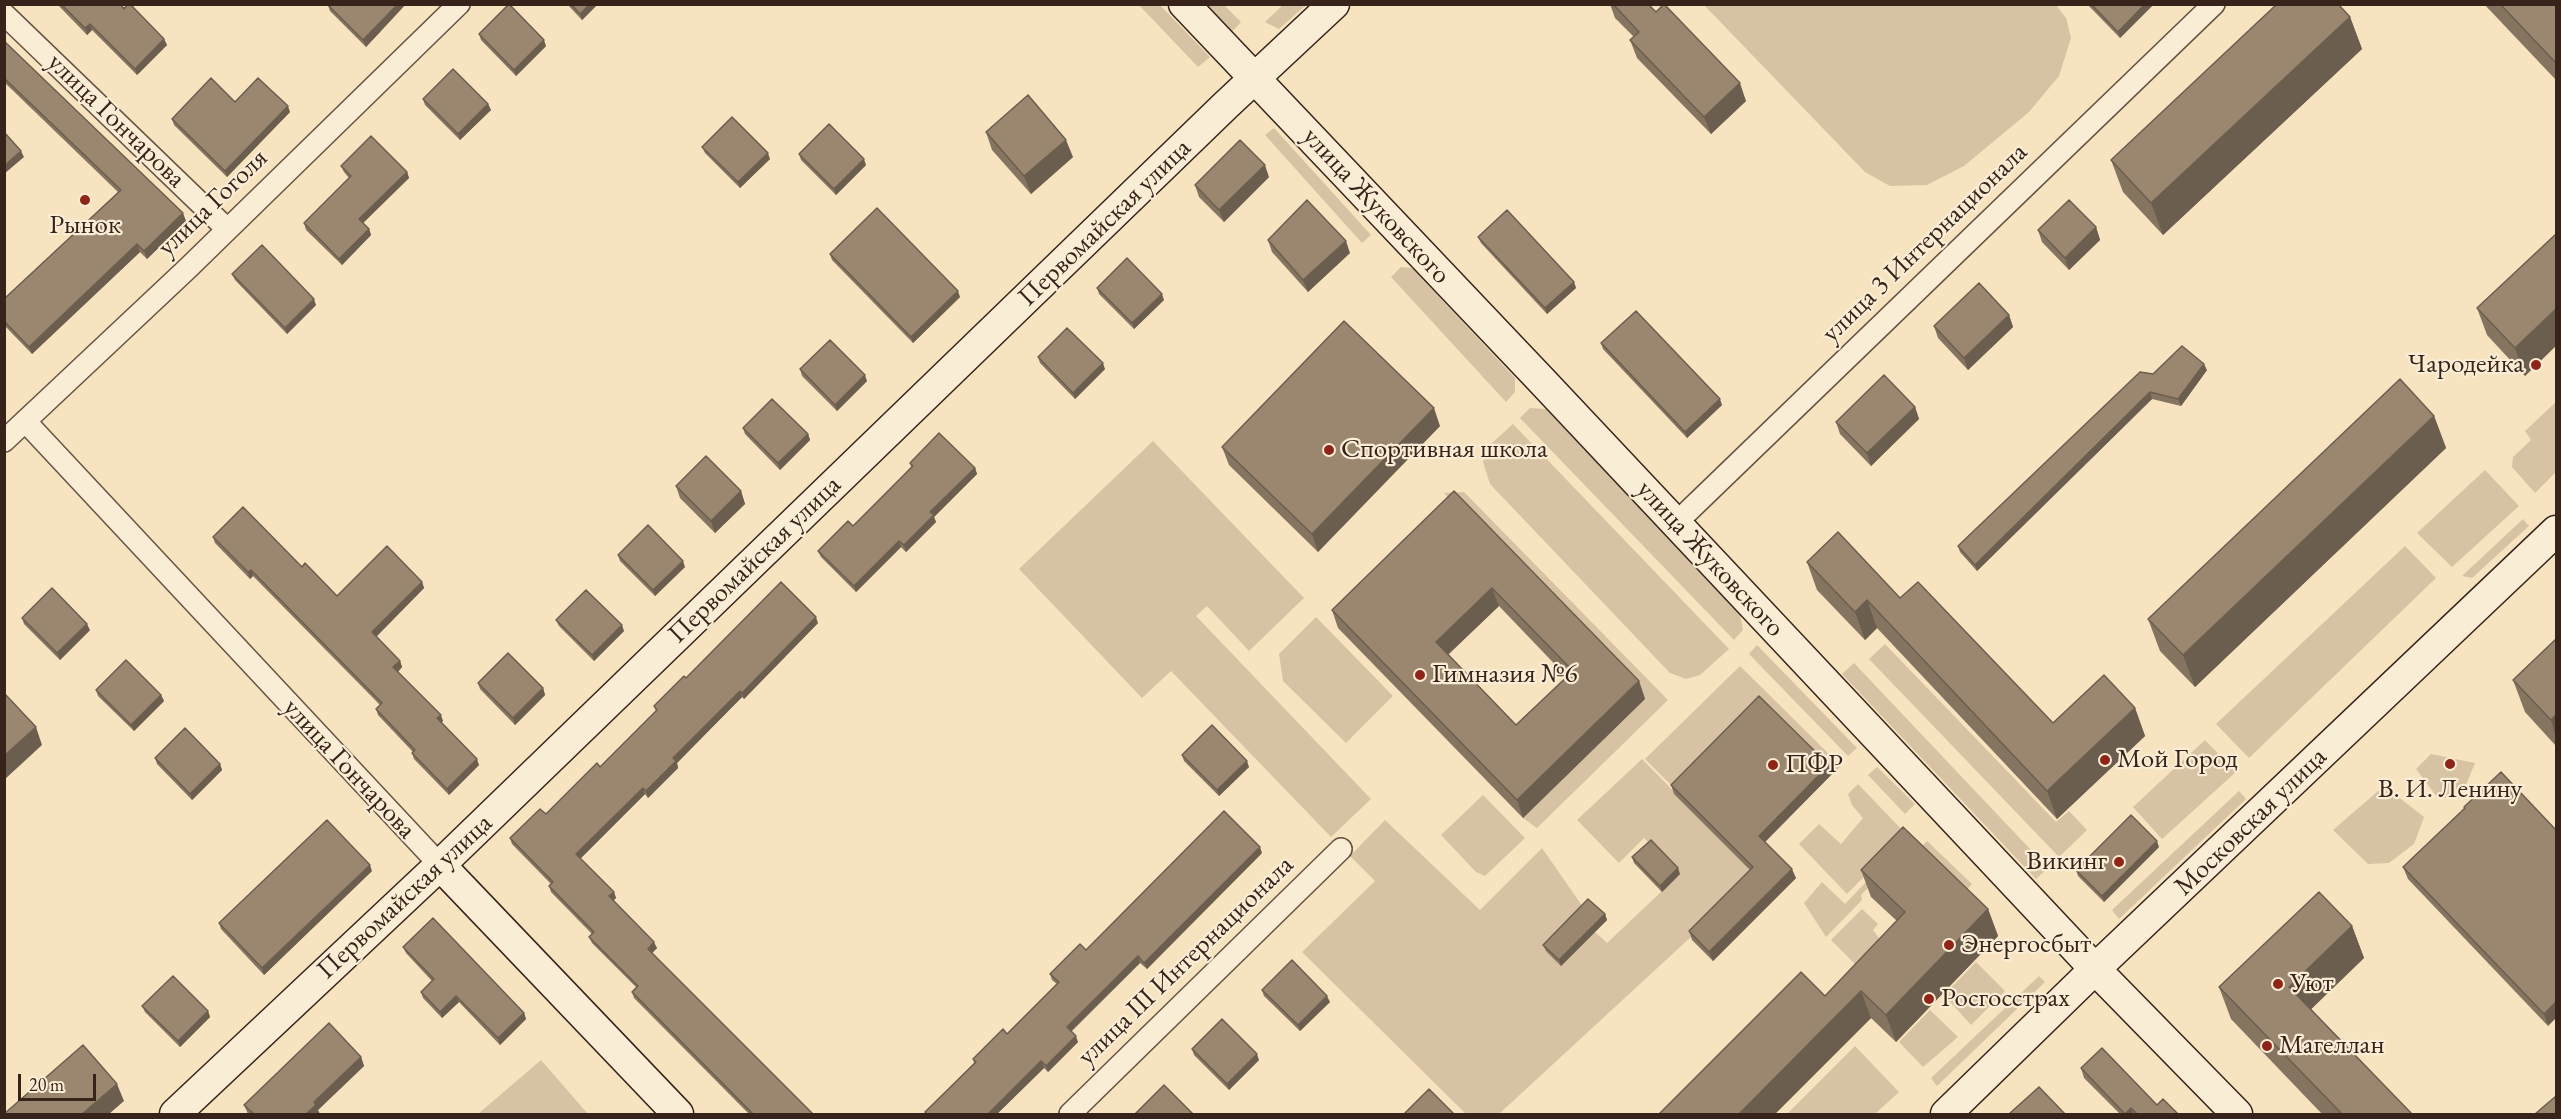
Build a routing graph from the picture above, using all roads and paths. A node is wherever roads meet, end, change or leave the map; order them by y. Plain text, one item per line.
1 (459, 4) edge
2 (1184, 4) edge
3 (1334, 4) edge
4 (2214, 4) edge
5 (4, 14) edge
6 (1255, 78) junction
7 (227, 229) junction
8 (25, 421) junction
9 (4, 441) edge
10 (1676, 523) junction
11 (2556, 531) edge
12 (1341, 849) dead end
13 (440, 865) junction
14 (2095, 969) junction
15 (175, 1114) edge
16 (678, 1114) edge
17 (1070, 1114) edge
18 (1946, 1114) edge
19 (2237, 1114) edge

1 - 7 street, улица Гоголя
2 - 6 street, улица Жуковского
3 - 6 street, Первомайская улица
4 - 10 street, улица 3 Интернационала
5 - 7 street, улица Гончарова
6 - 10 street, улица Жуковского
6 - 13 street, Первомайская улица
7 - 8 street, улица Гоголя
8 - 9 street, улица Гоголя
8 - 13 street, улица Гончарова
10 - 14 street, улица Жуковского
11 - 14 street, Московская улица
12 - 17 street, улица III Интернационала
13 - 15 street, Первомайская улица
13 - 16 street, улица Гончарова
14 - 18 street, Московская улица
14 - 19 street, улица Жуковского

